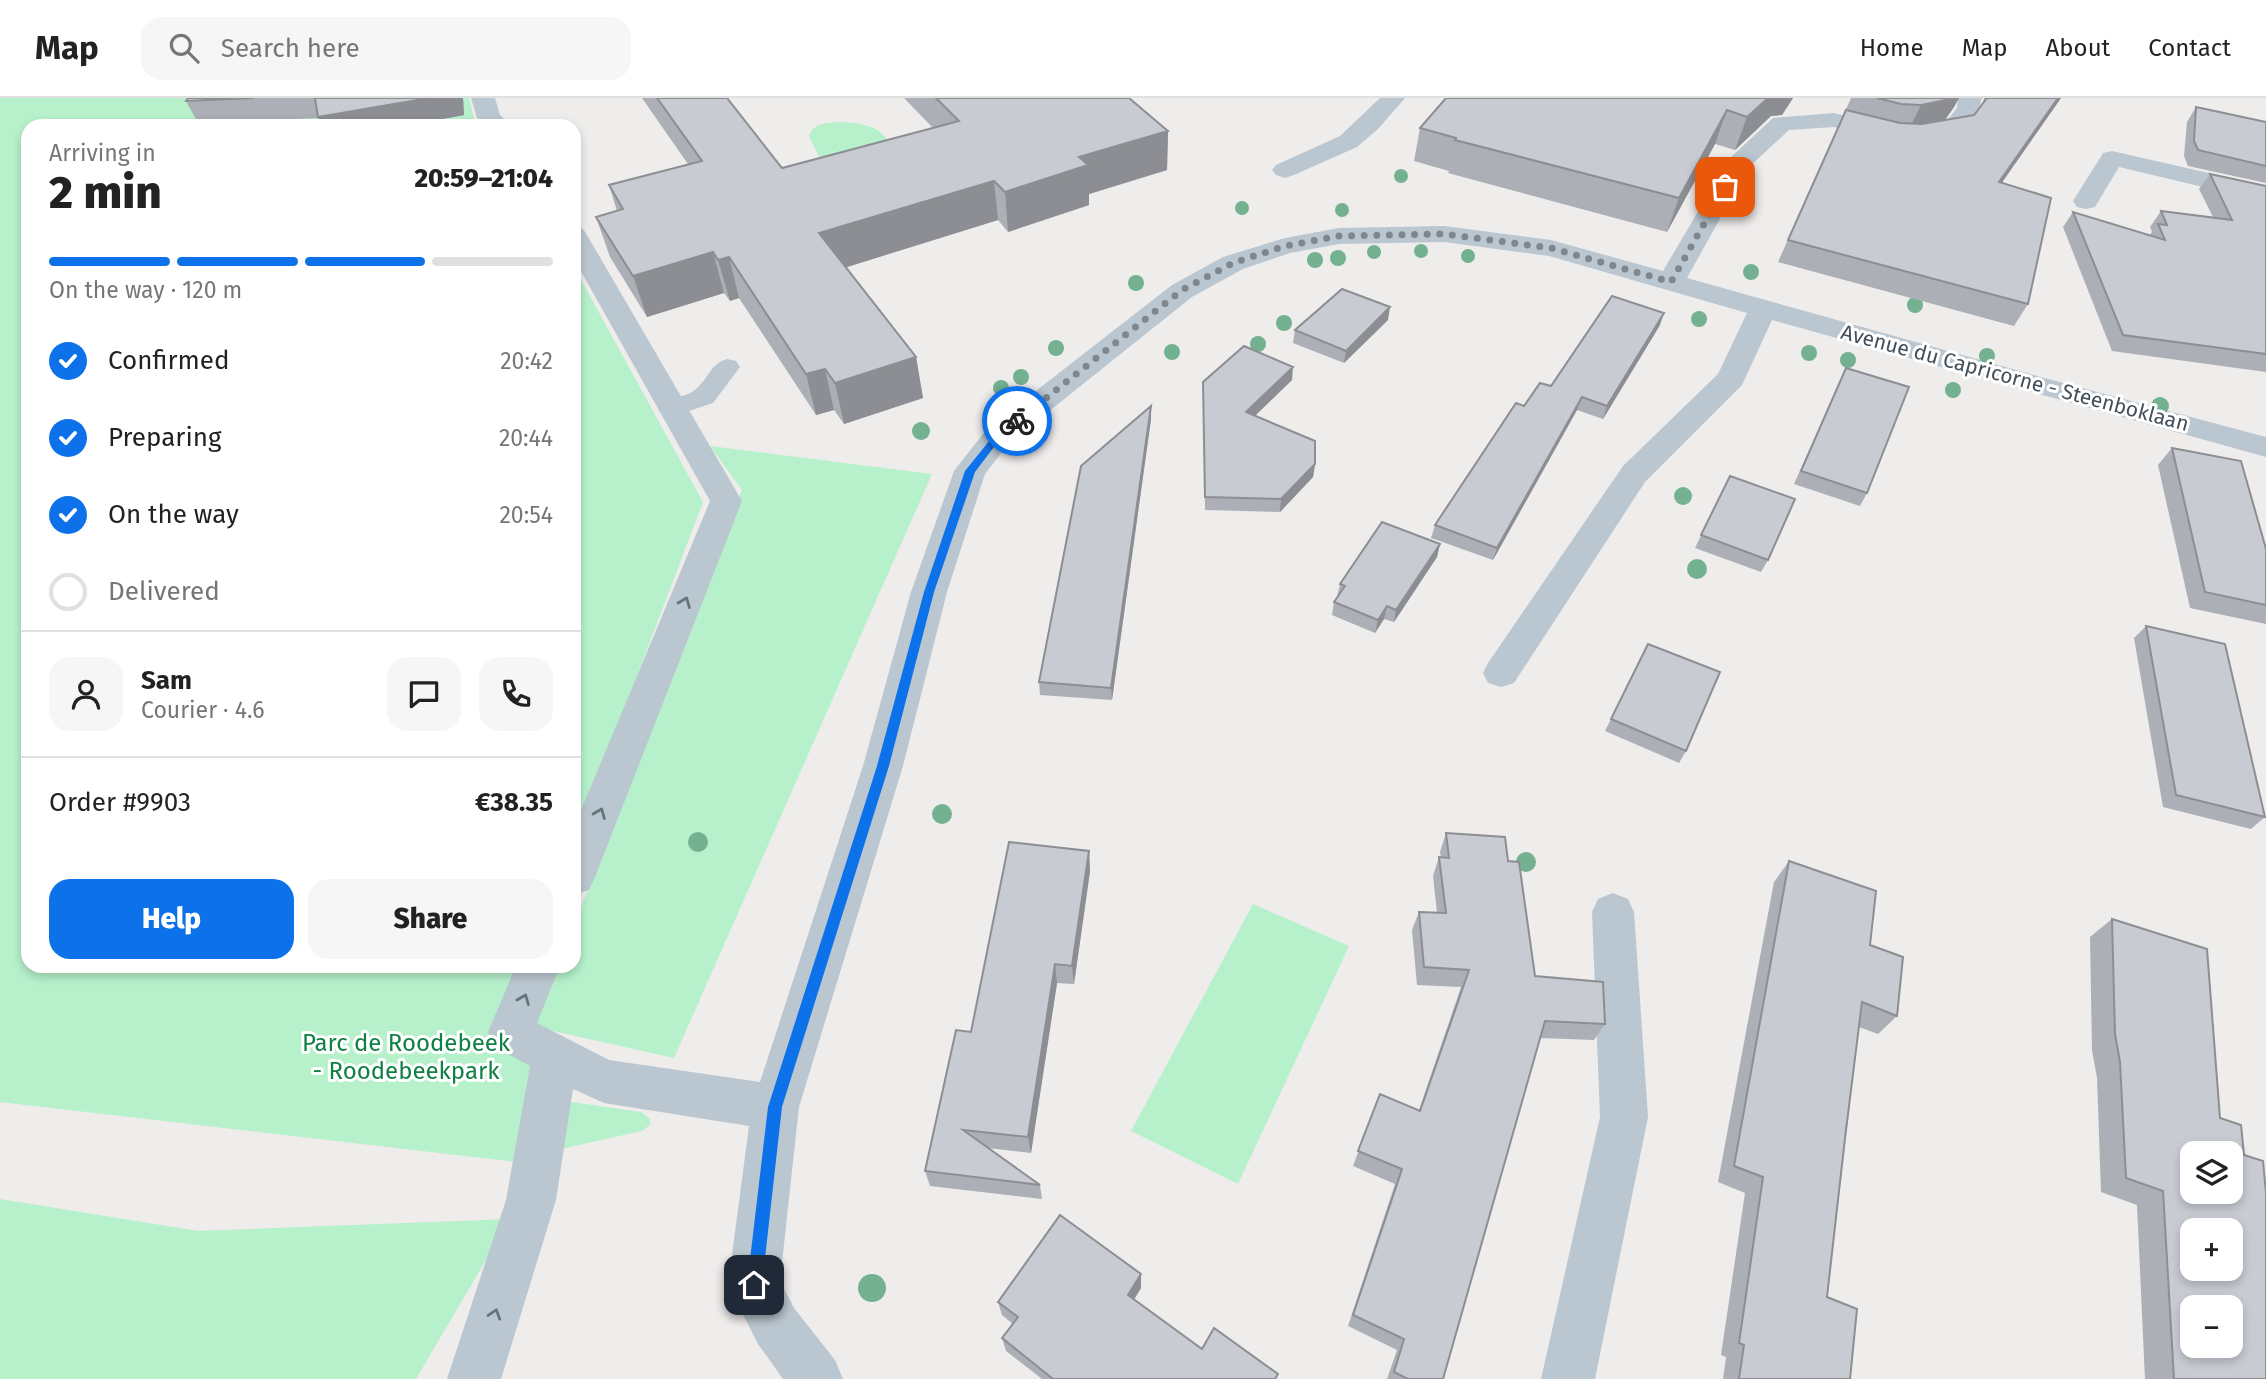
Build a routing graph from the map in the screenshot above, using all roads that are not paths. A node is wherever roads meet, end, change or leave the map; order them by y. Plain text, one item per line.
1 (483, 98) edge
2 (1394, 98) edge
3 (1970, 98) edge
4 (490, 119) edge
5 (1286, 170) dead end
6 (2266, 194) edge
7 (2086, 201) dead end
8 (581, 248) edge
9 (1671, 282) junction
10 (1763, 308) junction
11 (727, 367) dead end
12 (671, 409) junction
13 (2266, 447) edge
14 (1501, 673) dead end
15 (581, 860) edge
16 (1613, 912) dead end
17 (535, 973) edge
18 (555, 1055) junction
19 (775, 1107) junction
20 (474, 1379) edge
21 (816, 1379) edge
22 (1568, 1379) edge

1 - 4 street
2 - 5 street
3 - 9 street
6 - 7 street
8 - 12 street
9 - 10 street, Avenue du Capricorne - Steenboklaan
9 - 19 street, Avenue du Capricorne - Steenboklaan
10 - 13 street, Avenue du Capricorne - Steenboklaan
10 - 14 street
11 - 12 lane
15 -> 12 street
16 - 22 street
18 -> 17 street
18 - 19 street
20 -> 18 street
19 - 21 street, Avenue du Capricorne - Steenboklaan

